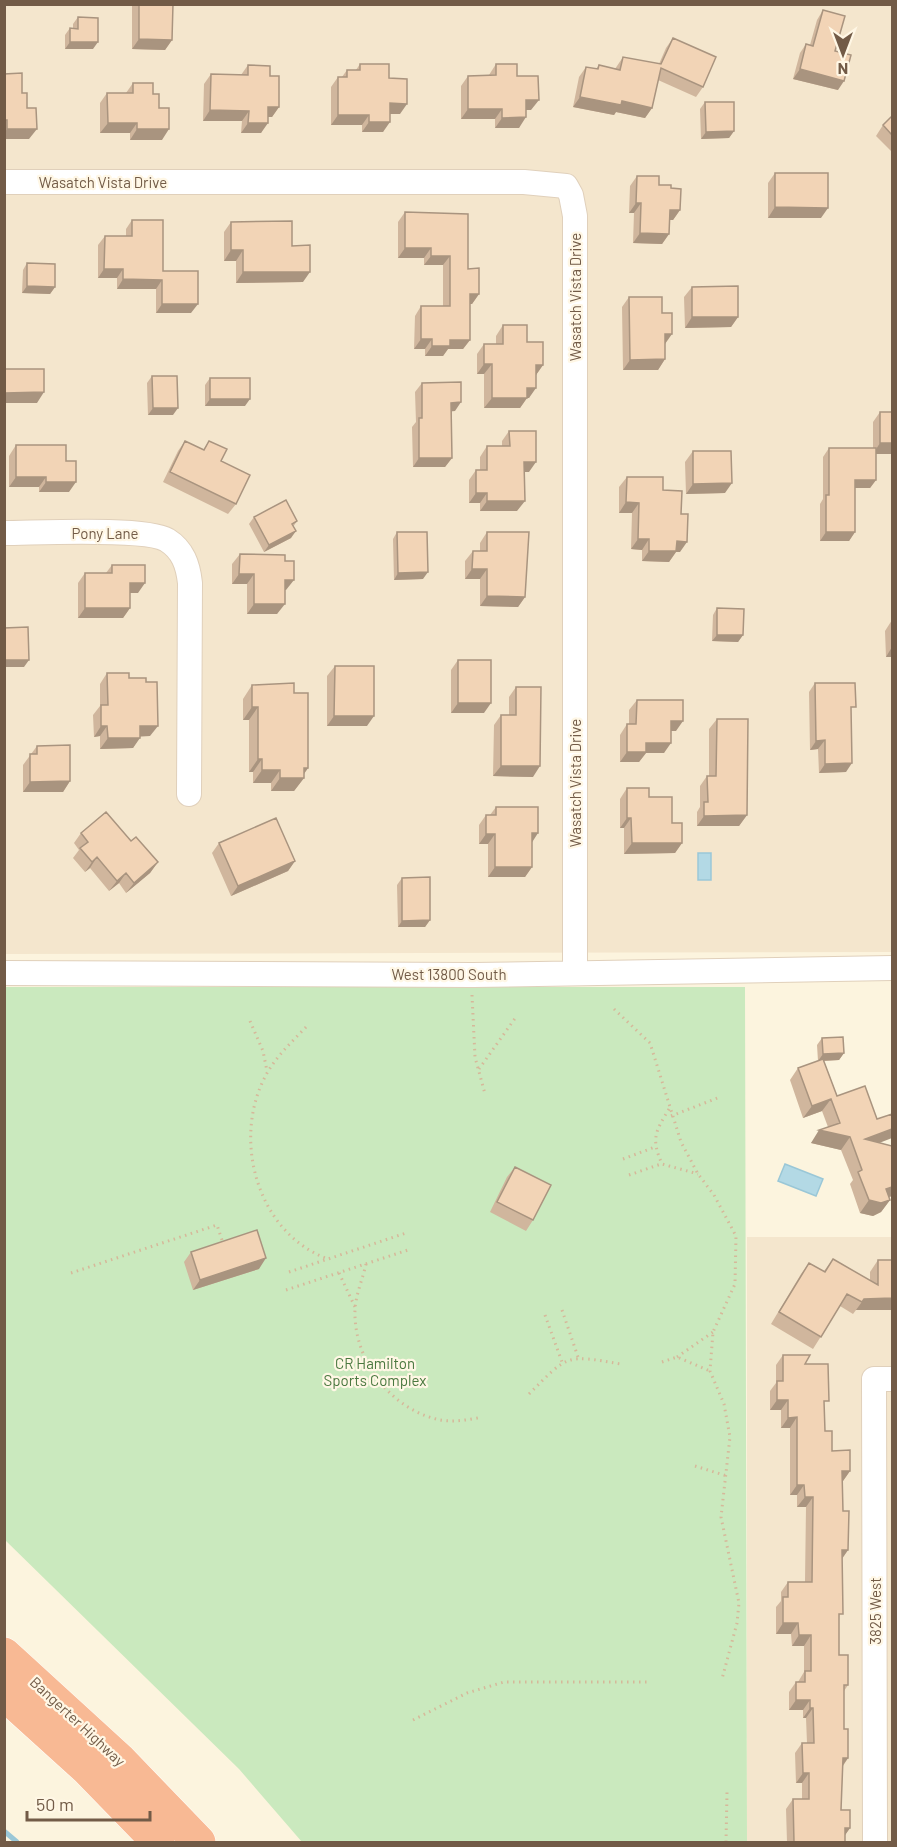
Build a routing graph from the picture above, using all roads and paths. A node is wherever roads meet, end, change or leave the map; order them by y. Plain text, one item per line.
1 (4, 182) edge
2 (4, 533) edge
3 (189, 794) dead end
4 (892, 968) edge
5 (575, 972) junction
6 (4, 973) edge
7 (472, 988) dead end
8 (614, 1009) dead end
9 (516, 1017) dead end
10 (250, 1021) dead end
11 (306, 1027) dead end
12 (478, 1070) junction
13 (268, 1072) junction
14 (485, 1094) dead end
15 (720, 1097) dead end
16 (669, 1109) junction
17 (671, 1116) junction
18 (655, 1147) junction
19 (623, 1159) dead end
20 (662, 1164) junction
21 (698, 1174) junction
22 (629, 1175) dead end
23 (406, 1233) dead end
24 (224, 1244) edge
25 (411, 1249) dead end
26 (328, 1259) junction
27 (366, 1264) junction
28 (289, 1272) dead end
29 (71, 1273) dead end
30 (339, 1273) junction
31 (286, 1290) dead end
32 (355, 1307) junction
33 (562, 1310) dead end
34 (545, 1315) dead end
35 (713, 1332) junction
36 (578, 1357) junction
37 (676, 1357) junction
38 (562, 1362) junction
39 (662, 1362) dead end
40 (620, 1364) dead end
41 (710, 1371) junction
42 (883, 1379) edge
43 (529, 1394) dead end
44 (482, 1418) dead end
45 (696, 1466) dead end
46 (727, 1476) junction
47 (4, 1654) edge
48 (722, 1679) dead end
49 (651, 1682) dead end
50 (4, 1694) edge
51 (413, 1720) dead end
52 (727, 1792) dead end
53 (158, 1842) edge
54 (199, 1842) edge
55 (726, 1842) edge
56 (875, 1842) edge

1 - 5 street, Wasatch Vista Drive
2 - 3 street, Pony Lane
4 - 5 street, West 13800 South
5 - 6 street, West 13800 South
7 - 12 path
8 - 16 path
9 - 12 path
10 - 13 path
11 - 13 path
12 - 14 path
13 - 26 path
15 - 17 path
16 - 17 path
16 - 18 path
17 - 21 path
18 - 19 path
18 - 20 path
20 - 21 path
20 - 22 path
21 - 35 path
23 - 26 path
24 - 29 path
25 - 27 path
26 - 28 path
27 - 30 path
27 - 32 path
30 - 31 path
30 - 32 path
32 - 44 path
33 - 36 path
34 - 38 path
35 - 37 path
35 - 41 path
36 - 38 path
36 - 40 path
37 - 39 path
37 - 41 path
38 - 43 path
41 - 46 path
42 - 56 street, 3825 West
45 - 46 path
46 - 48 path
47 - 54 highway, Bangerter Highway
49 - 51 path
50 - 53 highway, Bangerter Highway
52 - 55 path

